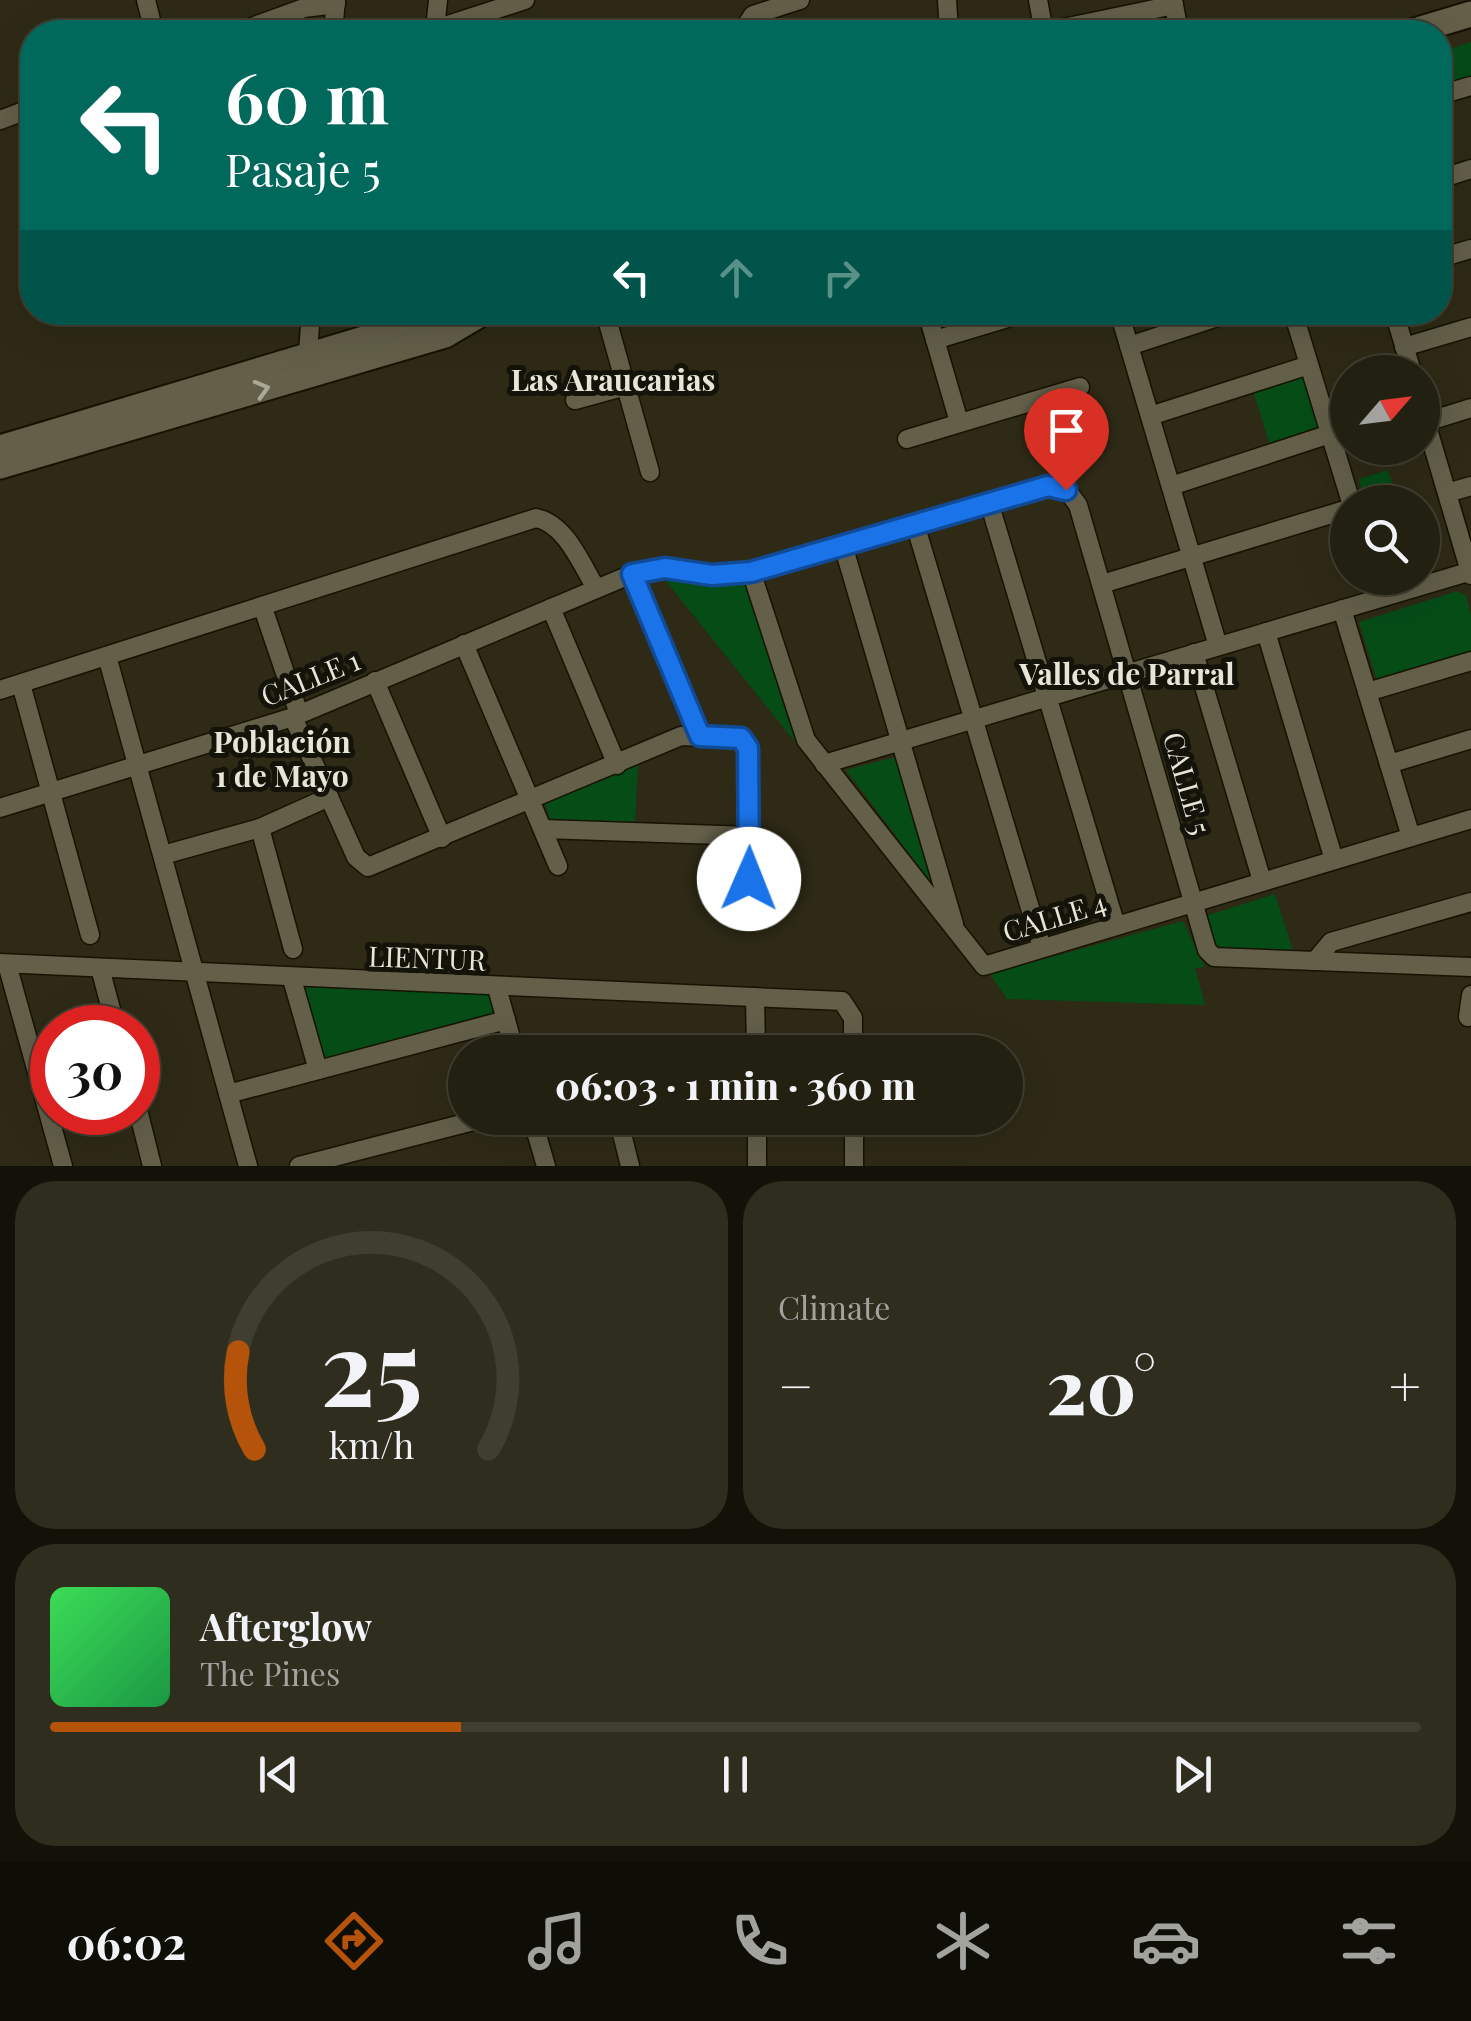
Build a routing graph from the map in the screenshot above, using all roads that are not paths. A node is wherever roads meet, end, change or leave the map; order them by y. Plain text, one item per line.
1 (525, 0) edge
2 (800, 0) edge
3 (336, 2) edge
4 (1174, 3) edge
5 (271, 20) edge
6 (464, 20) edge
7 (751, 20) edge
8 (1098, 20) edge
9 (310, 325) edge
10 (417, 325) edge
11 (462, 325) edge
12 (608, 325) edge
13 (930, 325) edge
14 (985, 325) edge
15 (1123, 325) edge
16 (1193, 325) edge
17 (1297, 325) edge
18 (1398, 325) edge
19 (1471, 327) edge
20 (935, 340) junction
21 (1129, 346) junction
22 (1404, 347) junction
23 (1407, 355) edge
24 (307, 365) junction
25 (1309, 365) junction
26 (626, 386) junction
27 (1080, 387) dead end
28 (575, 400) dead end
29 (1471, 408) edge
30 (1440, 413) edge
31 (1150, 416) junction
32 (959, 422) junction
33 (1330, 434) joint
34 (907, 440) dead end
35 (0, 448) edge
36 (1439, 465) edge
37 (0, 466) edge
38 (650, 472) dead end
39 (1172, 486) junction
40 (1471, 486) edge
41 (1447, 493) junction
42 (989, 502) junction
43 (1330, 515) edge
44 (915, 524) junction
45 (843, 545) junction
46 (1193, 557) junction
47 (751, 572) junction
48 (1471, 572) edge
49 (632, 574) junction
50 (1102, 584) junction
51 (596, 588) junction
52 (1379, 595) edge
53 (1380, 598) junction
54 (262, 608) junction
55 (551, 608) junction
56 (1342, 609) junction
57 (1266, 632) junction
58 (464, 644) junction
59 (1218, 646) junction
60 (1194, 653) junction
61 (107, 656) junction
62 (1471, 661) edge
63 (1127, 673) junction
64 (375, 681) junction
65 (21, 684) junction
66 (0, 690) edge
67 (1367, 692) junction
68 (1047, 697) junction
69 (296, 715) junction
70 (974, 719) junction
71 (700, 736) junction
72 (1471, 739) edge
73 (900, 741) junction
74 (824, 764) junction
75 (1388, 764) junction
76 (617, 765) junction
77 (135, 766) junction
78 (50, 791) junction
79 (329, 797) junction
80 (530, 800) junction
81 (0, 808) edge
82 (1471, 818) edge
83 (260, 828) junction
84 (543, 829) junction
85 (750, 836) junction
86 (1410, 837) junction
87 (442, 838) junction
88 (163, 855) junction
89 (1334, 860) junction
90 (558, 866) dead end
91 (749, 879) dead end
92 (1262, 882) junction
93 (1194, 902) junction
94 (1471, 902) edge
95 (1116, 926) junction
96 (90, 934) dead end
97 (957, 936) junction
98 (1042, 948) junction
99 (294, 949) dead end
100 (1315, 961) junction
101 (4, 964) edge
102 (1471, 967) edge
103 (100, 968) junction
104 (196, 974) junction
105 (292, 979) junction
106 (497, 988) junction
107 (1471, 995) edge
108 (755, 996) junction
109 (110, 1005) edge
110 (1468, 1017) dead end
111 (506, 1020) junction
112 (510, 1035) edge
113 (756, 1035) edge
114 (852, 1035) edge
115 (318, 1070) junction
116 (228, 1094) junction
117 (448, 1128) edge
118 (144, 1135) edge
119 (537, 1135) edge
120 (622, 1135) edge
121 (757, 1135) edge
122 (854, 1135) edge
123 (63, 1166) edge
124 (152, 1166) edge
125 (248, 1166) edge
126 (300, 1166) edge
127 (546, 1166) edge
128 (630, 1166) edge
129 (757, 1166) edge
130 (854, 1166) edge

1 - 6 street
2 - 7 street
3 - 5 street
4 - 8 street
9 - 24 street
10 - 24 street
11 - 24 street
12 - 26 street
13 - 20 street
14 - 20 street
15 - 21 street
16 - 21 street
17 - 25 street
18 - 22 street
19 - 22 street
20 - 32 street
21 - 31 street
22 - 23 street
24 - 35 street
37 -> 24 street
25 - 31 street
25 - 33 street
26 - 28 street
26 - 38 street
27 - 32 street
29 - 30 street
31 - 39 street
32 - 34 street
33 - 39 street
36 - 41 street
39 - 46 street
40 - 41 street
41 - 48 street
42 - 44 street, CALLE 5
42 - 50 street, CALLE 5
42 - 68 street
43 - 46 street
44 - 45 street, CALLE 5
44 - 70 street
45 - 47 street, CALLE 5
45 - 73 street
46 - 50 street
46 - 59 street
47 - 49 street, CALLE 5
47 - 74 street, CALLE 4
48 - 53 street
49 - 51 street, CALLE 1
49 - 71 street
50 - 63 street, CALLE 5
51 - 54 street
51 - 55 street, CALLE 1
52 - 53 street
53 - 56 street
54 - 61 street
54 - 69 street
55 - 58 street, CALLE 1
55 - 76 street
56 - 57 street
56 - 67 street
57 - 59 street
57 - 89 street
58 - 64 street, CALLE 1
58 - 80 street
59 - 60 street
60 - 63 street
60 - 92 street
61 - 65 street
61 - 77 street
62 - 67 street
63 - 68 street
63 - 93 street, CALLE 5
64 - 69 street, CALLE 1
64 - 87 street
65 - 66 street
65 - 78 street
67 - 75 street
68 - 70 street
68 - 95 street
69 - 77 street, CALLE 1
69 - 79 street
70 - 73 street
70 - 98 street
71 - 76 street
71 - 85 street
72 - 75 street
73 - 74 street
73 - 97 street
74 - 97 street, CALLE 4
75 - 86 street
76 - 80 street
77 - 78 street, CALLE 1
77 - 88 street
78 - 81 street, CALLE 1
78 - 96 street
79 - 83 street
79 - 87 street
80 - 84 street
80 - 87 street
82 - 86 street, CALLE 4
83 - 88 street
83 - 99 street
84 - 85 street
84 - 90 street
85 - 91 street
86 - 89 street, CALLE 4
88 - 104 street
89 - 92 street, CALLE 4
92 - 93 street, CALLE 4
93 - 95 street, CALLE 4
93 - 100 street, CALLE 5
94 - 100 street
95 - 98 street, CALLE 4
97 - 98 street, CALLE 4
100 - 102 street
101 - 103 street, LIENTUR
101 - 123 street
103 - 104 street, LIENTUR
103 - 109 street
104 - 105 street, LIENTUR
104 - 116 street
105 - 106 street, LIENTUR
105 - 115 street
106 - 108 street, LIENTUR
106 - 111 street
107 - 110 street
108 - 113 street
108 - 114 street, LIENTUR
111 - 112 street
111 - 115 street
115 - 116 street
116 - 125 street
117 - 126 street
118 - 124 street
119 - 127 street
120 - 128 street
121 - 129 street
122 - 130 street

